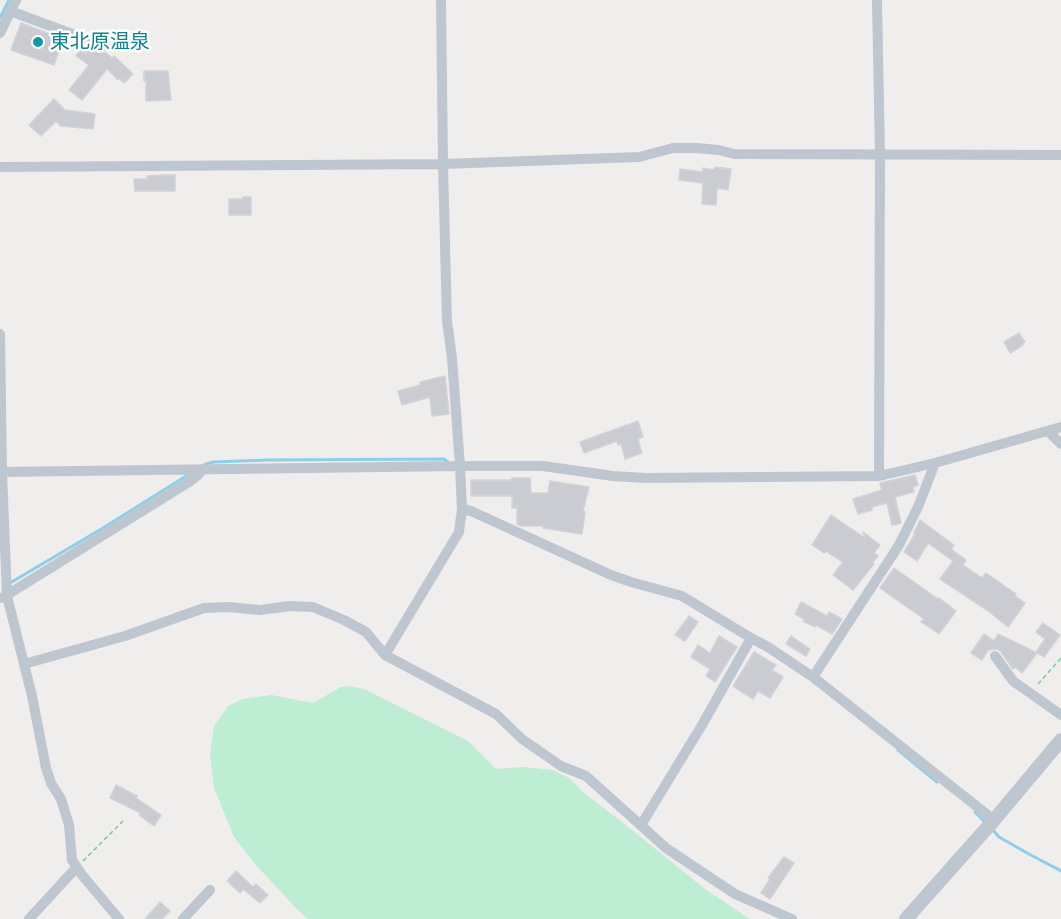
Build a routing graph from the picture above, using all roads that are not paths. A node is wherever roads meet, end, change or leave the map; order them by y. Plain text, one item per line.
1 (16, 0) edge
2 (441, 0) edge
3 (877, 0) edge
4 (10, 11) junction
5 (0, 33) edge
6 (105, 46) dead end
7 (880, 155) junction
8 (1061, 156) edge
9 (442, 164) junction
10 (0, 167) edge
11 (0, 334) edge
12 (1061, 427) edge
13 (1048, 430) junction
14 (1061, 444) edge
15 (935, 463) junction
16 (460, 466) junction
17 (203, 469) junction
18 (1, 472) edge
19 (879, 476) junction
20 (462, 509) junction
21 (3, 597) edge
22 (751, 638) junction
23 (385, 655) junction
24 (995, 656) dead end
25 (24, 664) junction
26 (813, 677) junction
27 (1061, 715) edge
28 (1061, 740) edge
29 (994, 819) junction
30 (641, 825) junction
31 (76, 868) junction
32 (210, 890) dead end
33 (29, 919) edge
34 (119, 919) edge
35 (183, 919) edge
36 (792, 919) edge
37 (906, 919) edge

1 - 4 street
2 - 9 street
3 - 7 street
4 - 5 street
4 - 6 street
7 - 8 street
7 - 9 street
7 - 19 street
9 - 10 street
9 - 16 street
11 - 18 street
12 - 13 street
13 - 14 street
13 - 15 street
15 - 19 street
15 - 26 street
16 - 17 street
16 - 19 street
16 - 20 street
17 - 18 street
17 - 21 street
18 - 21 street
20 - 22 street
20 - 23 street
21 - 25 street
22 - 26 street
22 - 30 street
23 - 25 street
23 - 30 street
24 - 27 street
25 - 31 street
26 - 29 street
28 - 29 street
29 - 37 street
30 - 36 street
31 - 33 street
31 - 34 street
32 - 35 street

